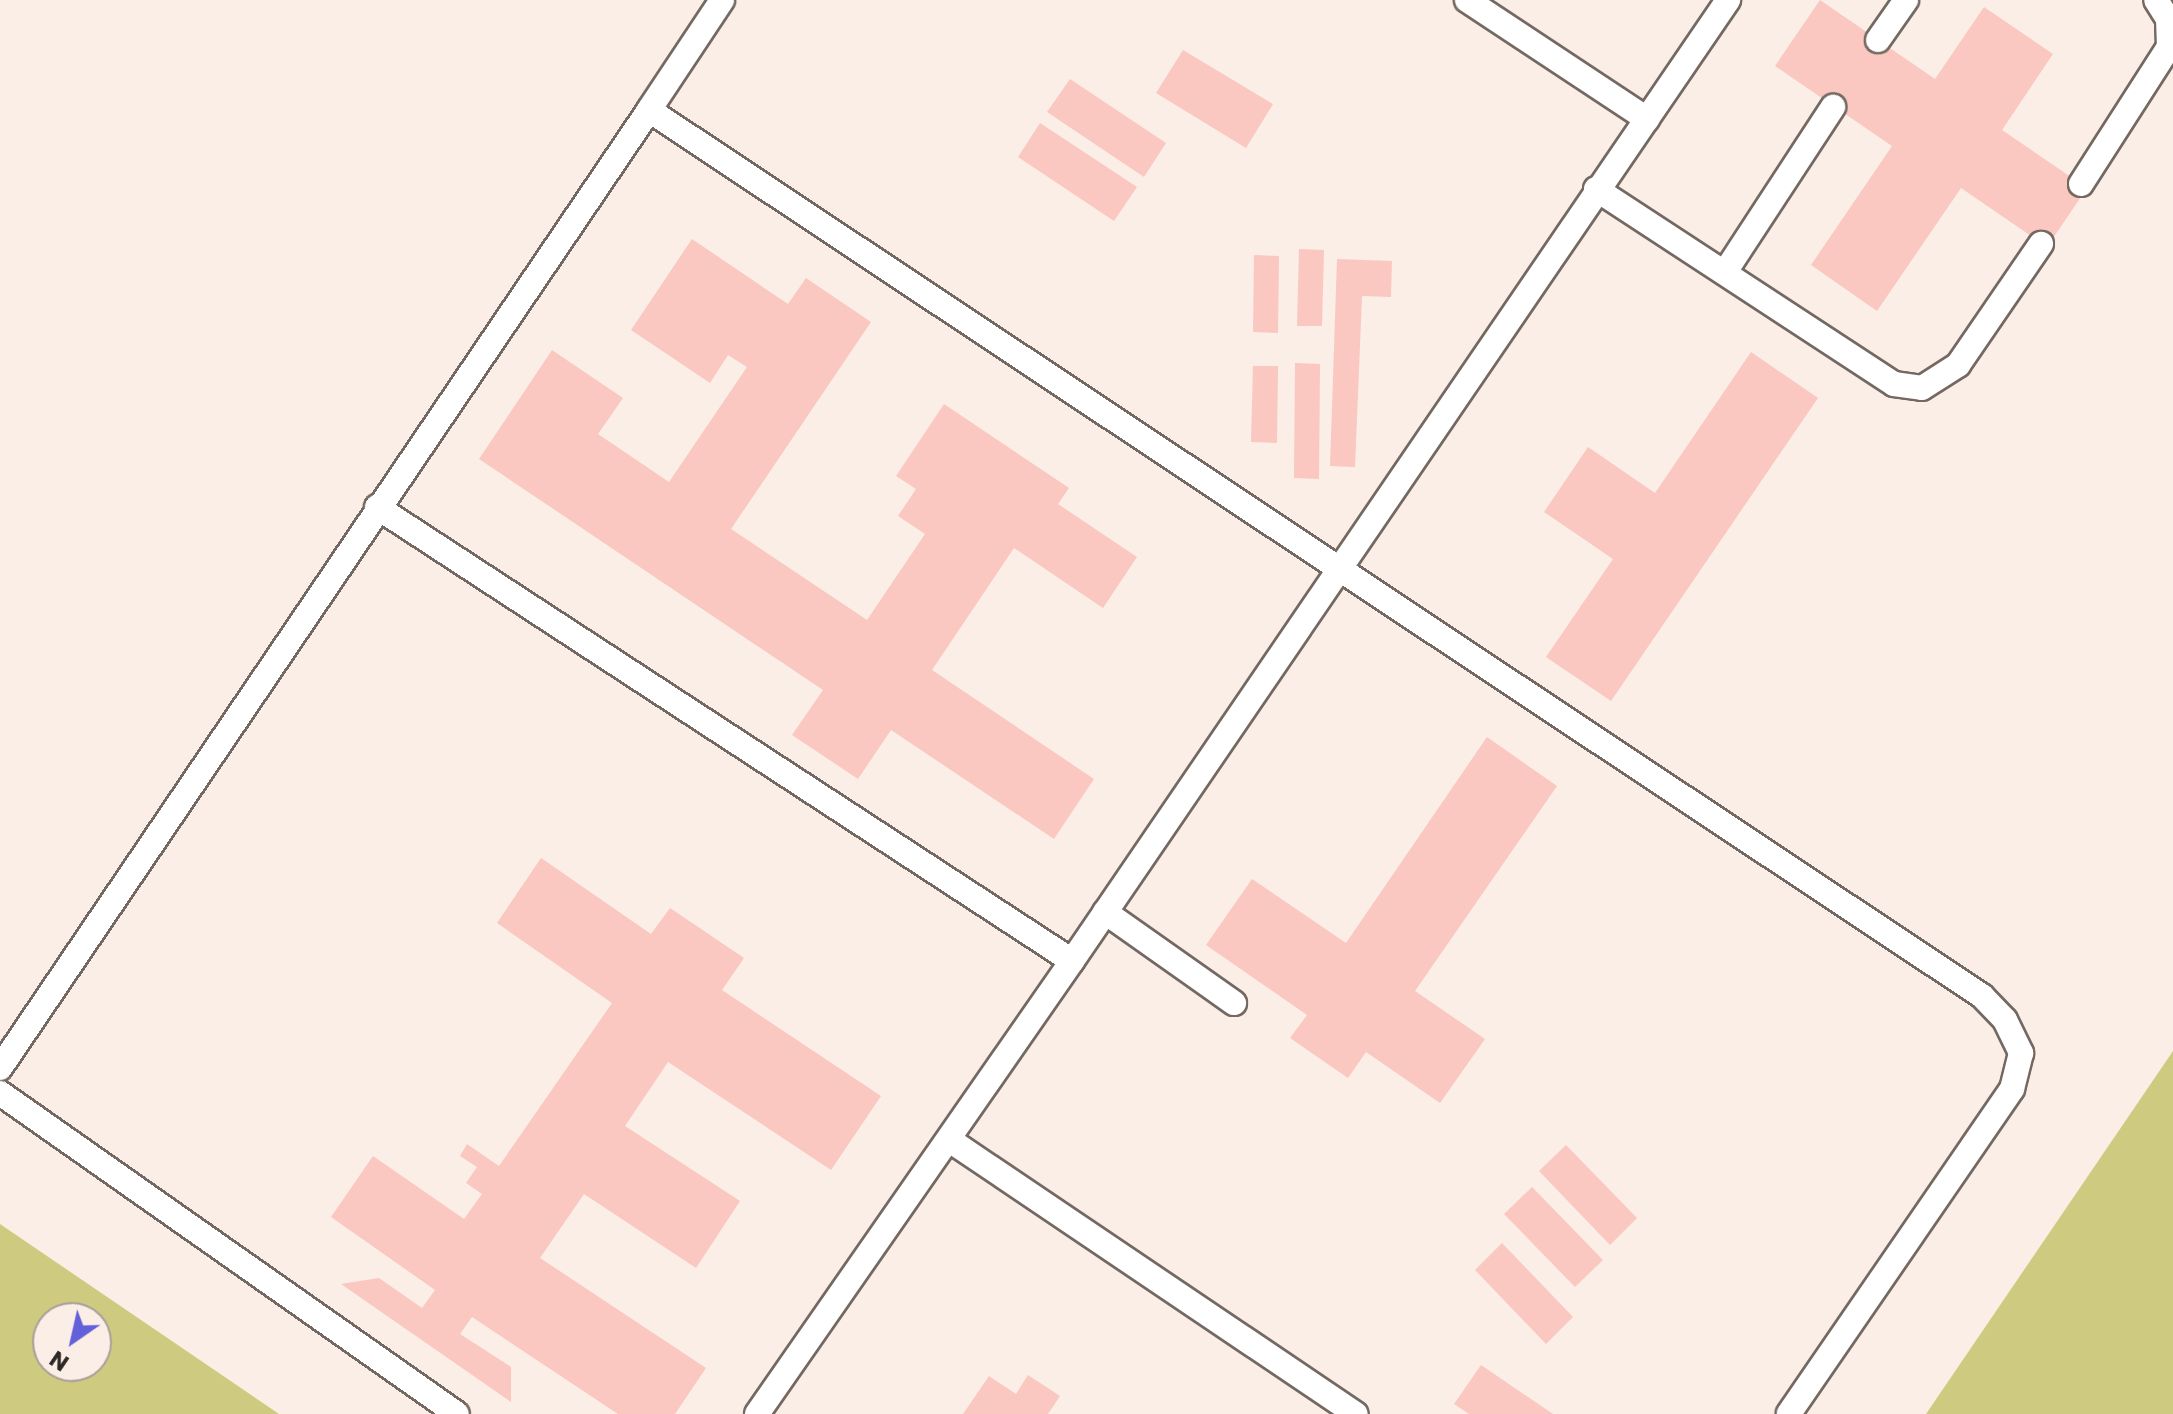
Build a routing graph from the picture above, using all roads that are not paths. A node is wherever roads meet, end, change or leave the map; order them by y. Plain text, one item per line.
1 (722, 0) edge
2 (1467, 0) edge
3 (1728, 0) edge
4 (1906, 0) edge
5 (2156, 0) edge
6 (1878, 40) dead end
7 (1833, 107) dead end
8 (649, 110) junction
9 (1647, 119) junction
10 (2081, 184) dead end
11 (1596, 189) junction
12 (2041, 244) dead end
13 (1727, 269) junction
14 (377, 507) junction
15 (1341, 566) junction
16 (1105, 912) junction
17 (1072, 961) junction
18 (1234, 1003) dead end
19 (0, 1068) edge
20 (0, 1093) edge
21 (951, 1141) junction
22 (457, 1414) edge
23 (757, 1414) edge
24 (1355, 1414) edge
25 (1789, 1414) edge

1 - 8 lane
2 - 9 lane
3 - 9 lane
4 - 6 lane
5 - 10 lane
7 - 13 lane
8 - 14 lane
8 - 15 lane
9 - 11 lane
11 - 13 lane
11 - 15 lane
12 - 13 lane
14 - 17 lane
14 - 19 lane
15 - 16 lane
15 - 25 lane
16 - 17 lane
16 - 18 lane
17 - 21 lane
20 - 22 lane
21 - 23 lane
21 - 24 lane

